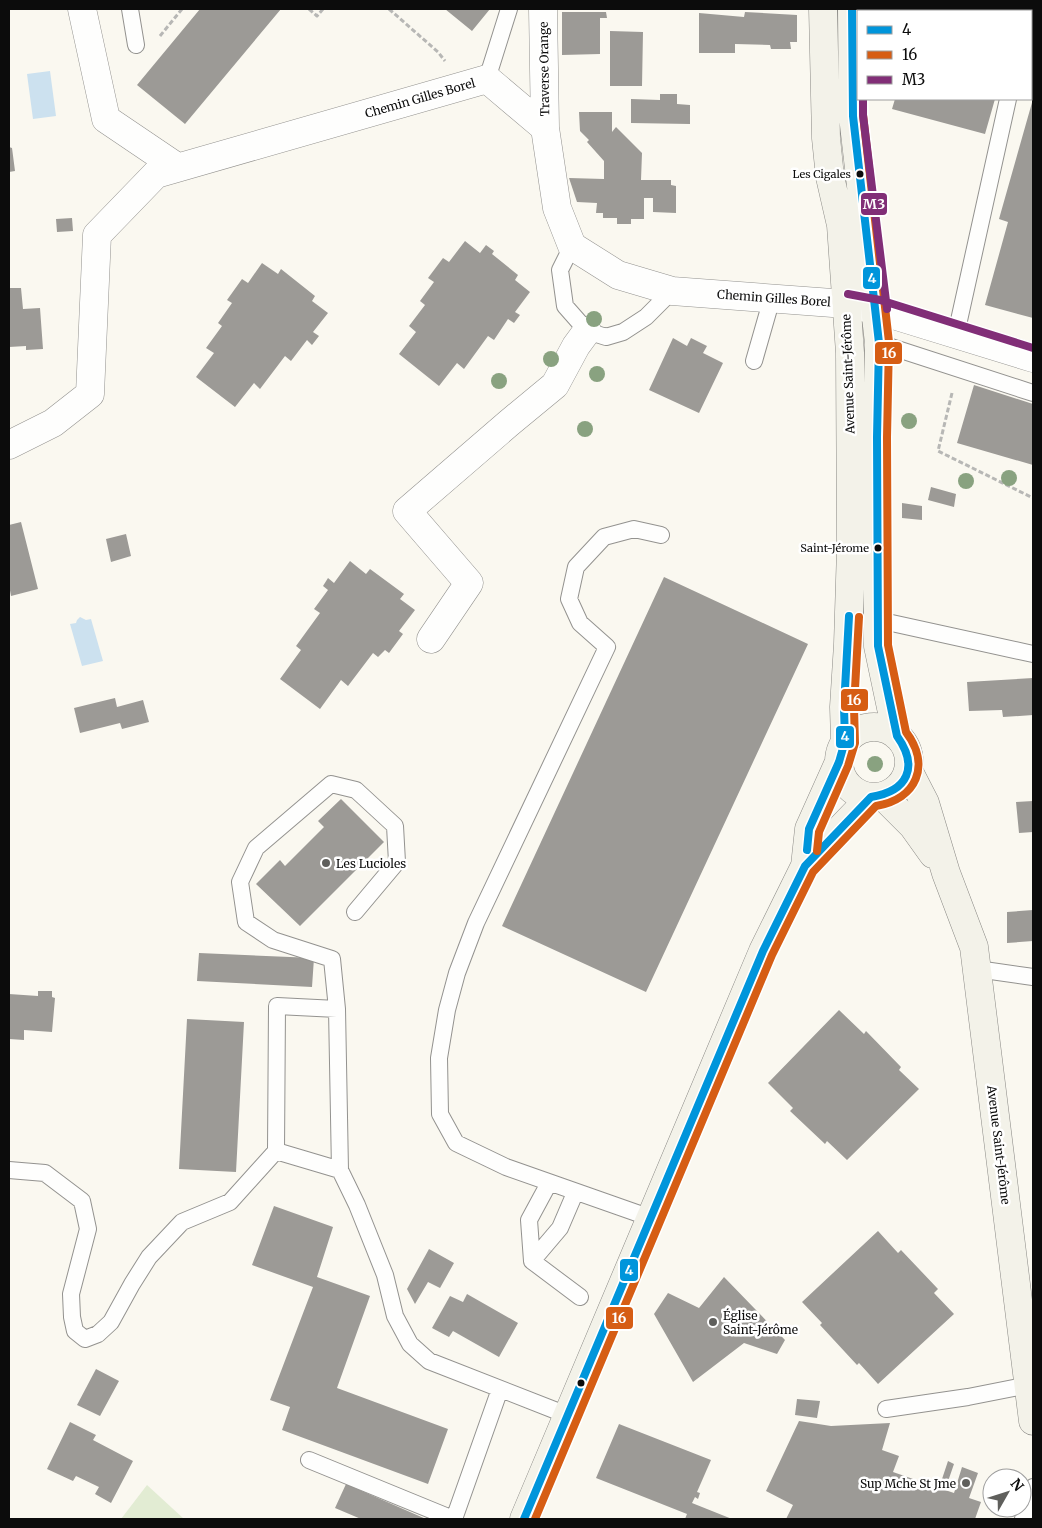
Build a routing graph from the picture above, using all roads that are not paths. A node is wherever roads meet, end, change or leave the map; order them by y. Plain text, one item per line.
1 (82, 9) edge
2 (130, 9) edge
3 (509, 9) edge
4 (543, 9) edge
5 (823, 9) edge
6 (852, 9) edge
7 (136, 45) dead end
8 (476, 82) junction
9 (1008, 100) edge
10 (545, 128) junction
11 (177, 167) junction
12 (572, 246) junction
13 (672, 292) junction
14 (772, 298) junction
15 (846, 304) junction
16 (877, 310) junction
17 (586, 331) junction
18 (956, 334) junction
19 (879, 343) junction
20 (1033, 358) edge
21 (754, 361) dead end
22 (1033, 393) edge
23 (9, 445) edge
24 (661, 535) dead end
25 (878, 620) junction
26 (431, 640) dead end
27 (1033, 654) edge
28 (897, 736) junction
29 (842, 752) junction
30 (908, 770) junction
31 (877, 797) junction
32 (805, 866) junction
33 (946, 873) junction
34 (355, 912) dead end
35 (977, 969) junction
36 (1033, 977) edge
37 (337, 1009) junction
38 (276, 1151) junction
39 (9, 1170) edge
40 (340, 1170) junction
41 (549, 1183) junction
42 (575, 1192) junction
43 (650, 1218) junction
44 (532, 1261) junction
45 (580, 1297) dead end
46 (500, 1389) junction
47 (1032, 1405) edge
48 (886, 1409) dead end
49 (567, 1415) junction
50 (308, 1460) dead end
51 (1033, 1487) edge
52 (454, 1519) edge
53 (524, 1519) edge
54 (1023, 1519) edge

1 - 11 street
2 - 7 lane
3 - 8 lane
4 - 10 street, Traverse Orange
5 - 15 street, Avenue Saint-Jérôme
6 - 16 street
8 - 10 street, Chemin Gilles Borel
8 - 11 street, Chemin Gilles Borel
9 - 18 lane
10 - 12 street
11 - 23 street, Chemin Gilles Borel
12 - 13 street, Chemin Gilles Borel
12 - 17 lane
13 - 14 street, Chemin Gilles Borel
13 - 17 lane
14 - 15 street, Chemin Gilles Borel
14 - 21 lane
15 - 16 street, Chemin Gilles Borel
15 - 29 street, Avenue Saint-Jérôme
16 - 18 street, Chemin Gilles Borel
16 - 19 street
17 - 26 street
18 - 20 street, Chemin Gilles Borel
19 - 22 lane
19 - 25 street
24 - 41 lane
25 - 27 lane
25 - 28 street
28 - 29 street
28 - 30 street
29 - 31 street
29 - 32 street
30 - 31 street
30 - 33 street, Avenue Saint-Jérôme
31 - 32 street
31 - 33 street, Avenue Saint-Jérôme
32 - 43 street
33 - 35 street, Avenue Saint-Jérôme
34 - 37 lane
35 - 36 lane
35 - 47 street, Avenue Saint-Jérôme
37 - 38 lane
37 - 40 lane
38 - 39 lane
38 - 40 lane
40 - 46 lane
41 - 42 lane
41 - 44 lane
42 - 43 lane
42 - 44 lane
43 - 49 street
44 - 45 lane
46 - 49 lane
46 - 52 lane
47 - 48 lane
49 - 53 street
50 - 52 lane
51 - 54 lane

